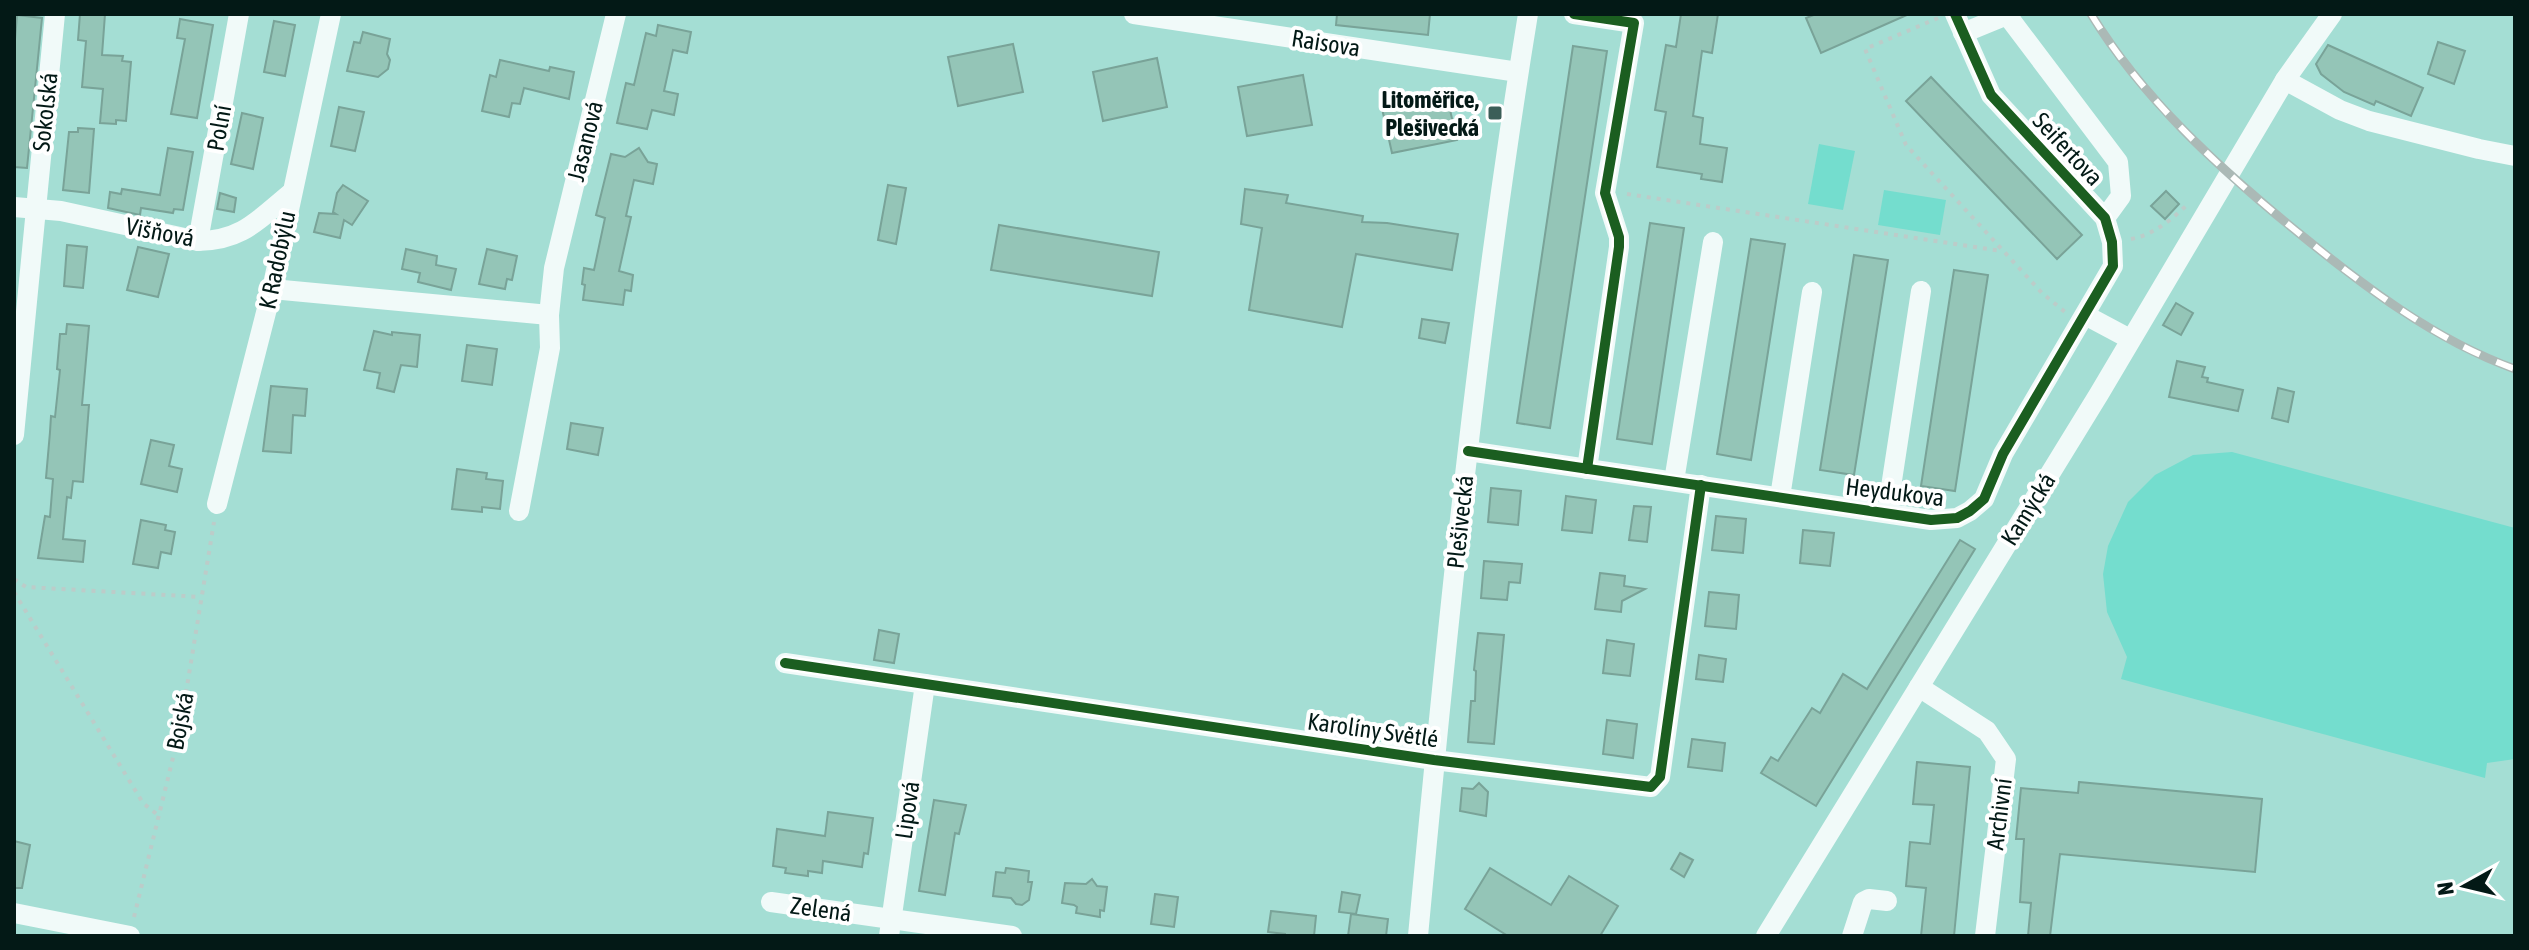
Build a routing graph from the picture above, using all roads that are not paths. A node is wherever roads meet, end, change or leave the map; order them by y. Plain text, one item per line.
1 (55, 14) edge
2 (239, 14) edge
3 (331, 14) edge
4 (616, 14) edge
5 (1134, 14) edge
6 (1528, 14) edge
7 (1574, 14) edge
8 (2332, 14) edge
9 (1214, 20) edge
10 (1959, 24) edge
11 (1518, 72) junction
12 (2285, 80) junction
13 (2515, 156) edge
14 (291, 193) junction
15 (24, 208) edge
16 (2105, 218) junction
17 (198, 241) junction
18 (1713, 242) dead end
19 (272, 289) junction
20 (1921, 291) dead end
21 (1812, 292) dead end
22 (549, 315) junction
23 (2082, 320) junction
24 (2130, 339) junction
25 (14, 435) edge
26 (1468, 451) junction
27 (1587, 469) junction
28 (1674, 481) junction
29 (1701, 485) junction
30 (1780, 497) junction
31 (217, 504) road end
32 (519, 511) dead end
33 (1887, 513) junction
34 (785, 663) dead end
35 (925, 684) junction
36 (1919, 687) junction
37 (1434, 760) junction
38 (1887, 901) dead end
39 (771, 902) dead end
40 (14, 913) edge
41 (890, 927) edge
42 (130, 936) edge
43 (1012, 936) edge
44 (1418, 936) edge
45 (1766, 936) edge
46 (1852, 936) edge
47 (1985, 936) edge

1 - 15 street, Sokolská
2 - 17 street, Polní
3 - 14 street, K Radobýlu
4 - 22 street, Jasanová
5 - 9 street, Raisova
6 - 11 street, Plešivecká
7 - 27 street
8 - 12 street, Kamýcká
9 - 11 street, Raisova
10 - 16 street, Seifertova
10 - 16 street
11 - 26 street, Plešivecká
12 - 13 street
12 - 24 street, Kamýcká
14 - 17 street, Višňová
14 - 19 street, K Radobýlu
15 - 17 street, Višňová
15 - 25 street, Sokolská
16 - 23 street, Seifertova
18 - 28 street
19 - 22 street
19 - 31 street, K Radobýlu
20 - 33 street
21 - 30 street
22 - 32 street, Jasanová
23 - 24 street
23 - 33 street, Heydukova
24 - 36 street, Kamýcká
26 - 27 street, Heydukova
26 - 37 street, Plešivecká
27 - 28 street, Heydukova
28 - 29 street, Heydukova
29 - 30 street, Heydukova
29 - 37 street, Karolíny Světlé
30 - 33 street, Heydukova
34 - 35 street, Karolíny Světlé
35 - 37 street, Karolíny Světlé
35 - 41 street, Lipová
36 - 45 street, Kamýcká
36 - 47 street, Archivní
37 - 44 street, Plešivecká
38 - 46 street
39 - 41 street, Zelená
40 - 42 street
41 - 43 street, Zelená

